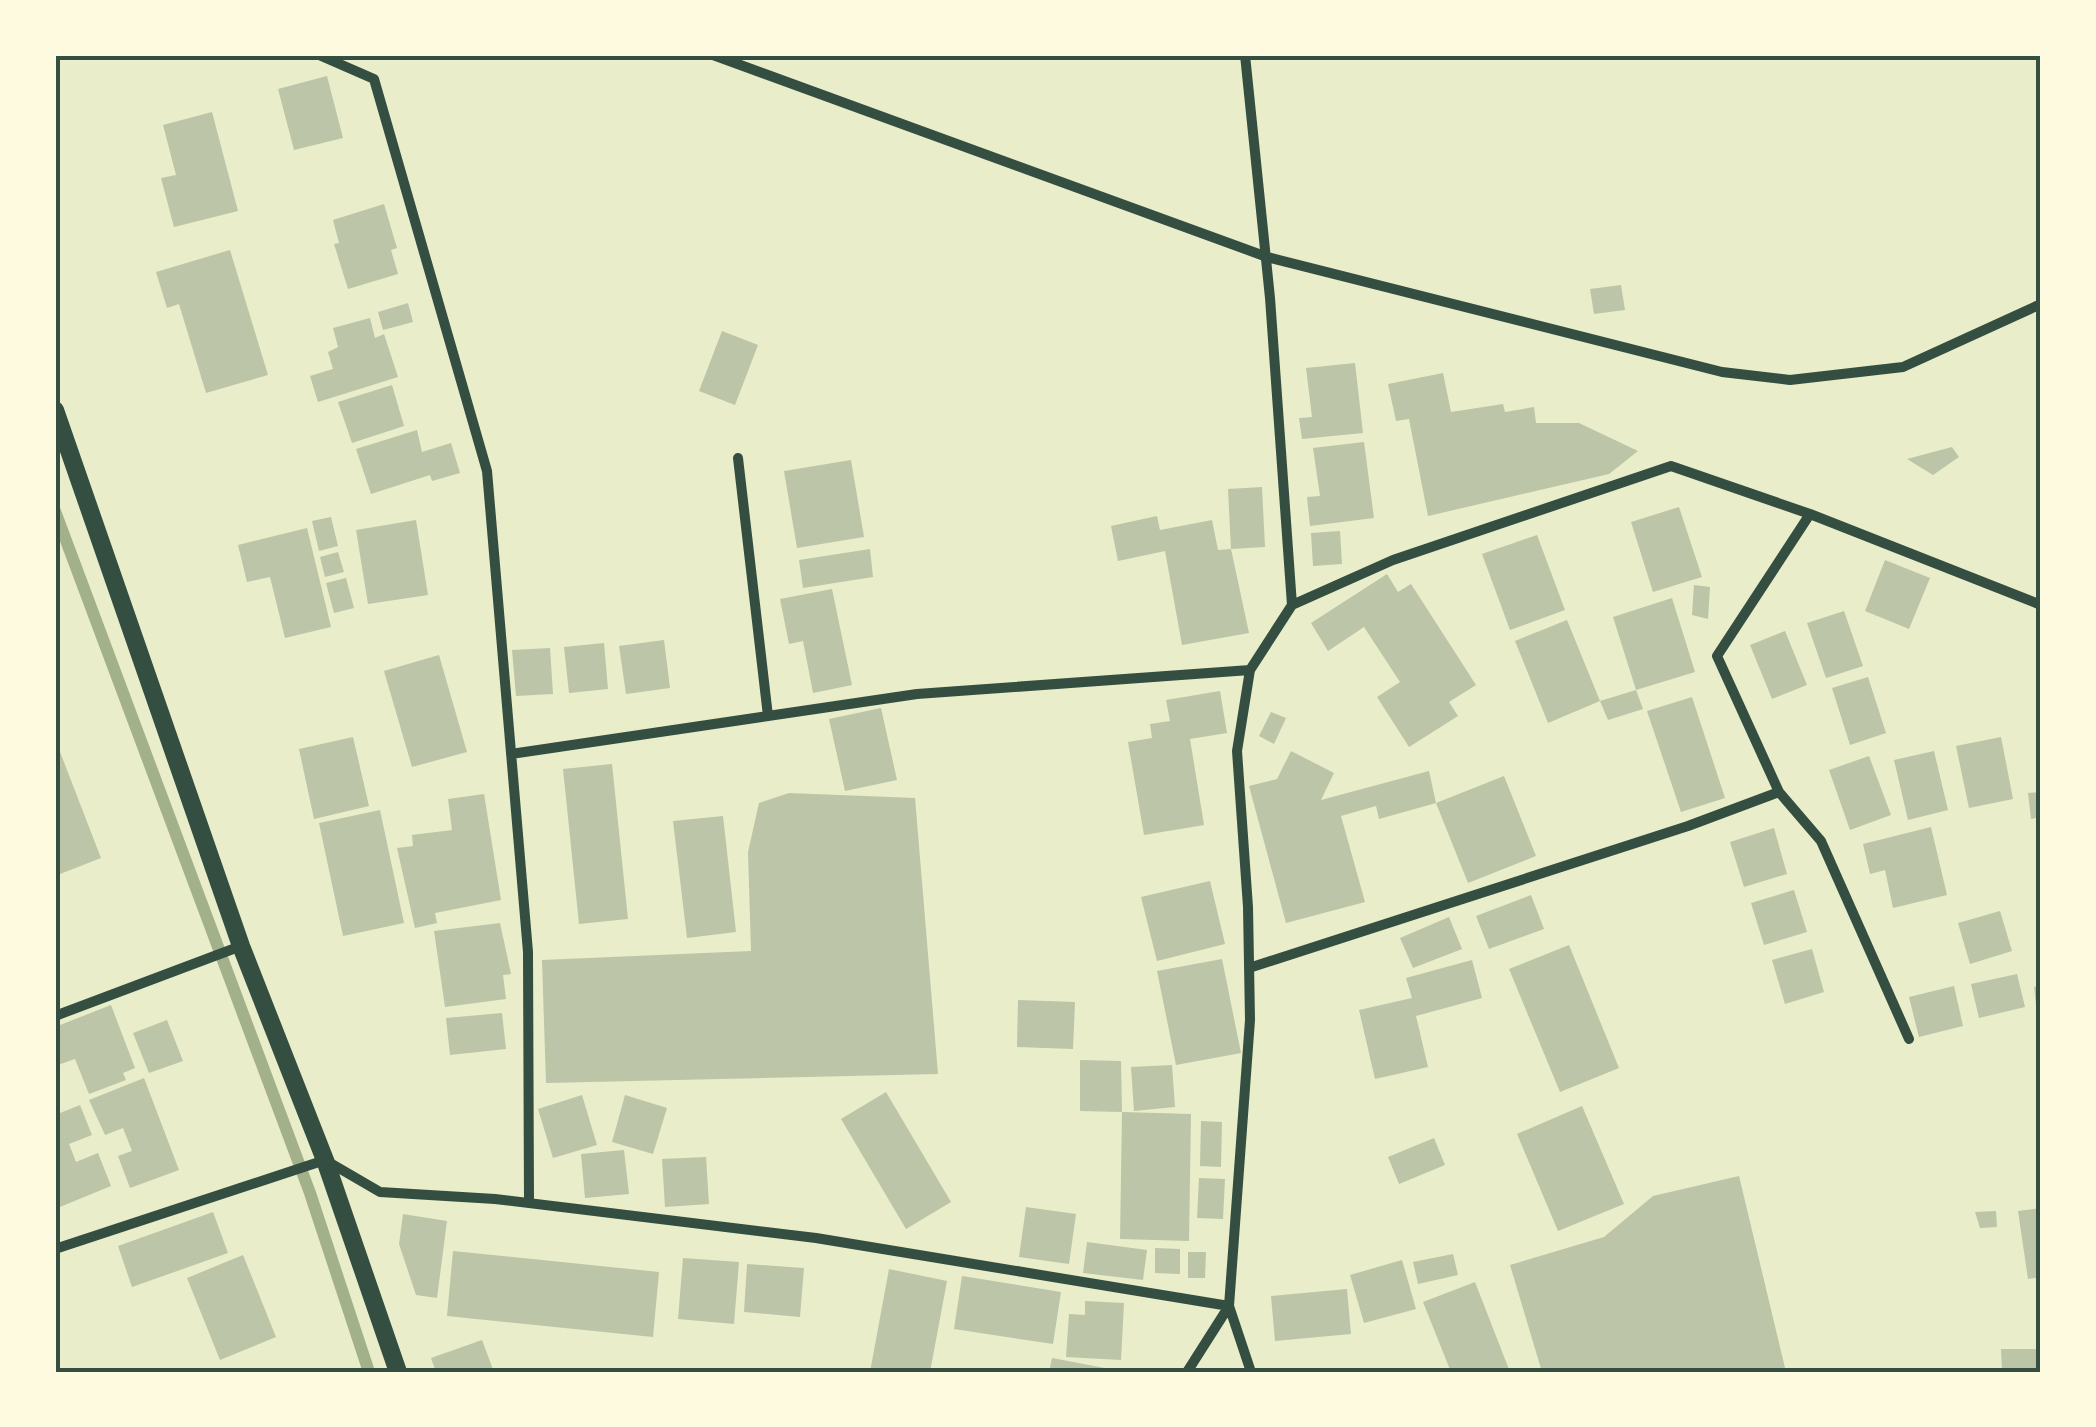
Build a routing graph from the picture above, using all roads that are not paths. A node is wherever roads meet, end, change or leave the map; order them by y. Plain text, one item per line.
1 (319, 55) edge
2 (713, 55) edge
3 (1245, 55) edge
4 (1266, 257) junction
5 (2041, 304) edge
6 (55, 410) edge
7 (738, 458) dead end
8 (1810, 514) junction
9 (2041, 604) edge
10 (1292, 605) junction
11 (1250, 670) junction
12 (768, 716) junction
13 (511, 754) junction
14 (1778, 792) junction
15 (241, 946) junction
16 (1249, 968) junction
17 (55, 1016) edge
18 (1909, 1039) dead end
19 (326, 1160) junction
20 (529, 1204) junction
21 (55, 1249) edge
22 (1229, 1306) junction
23 (398, 1372) edge
24 (1187, 1372) edge
25 (1252, 1372) edge

1 - 13 street
2 - 4 street
3 - 4 street
4 - 5 street
4 - 10 street
6 - 15 street
7 - 12 street
8 - 9 street
8 - 10 street
8 - 14 street
10 - 11 street
11 - 12 street
11 - 16 street
12 - 13 street
13 - 20 street
14 - 16 street
14 - 18 street
15 - 17 street
15 - 19 street
16 - 22 street
19 - 20 street
19 - 21 street
19 - 23 street
20 - 22 street
22 - 24 street
22 - 25 street

